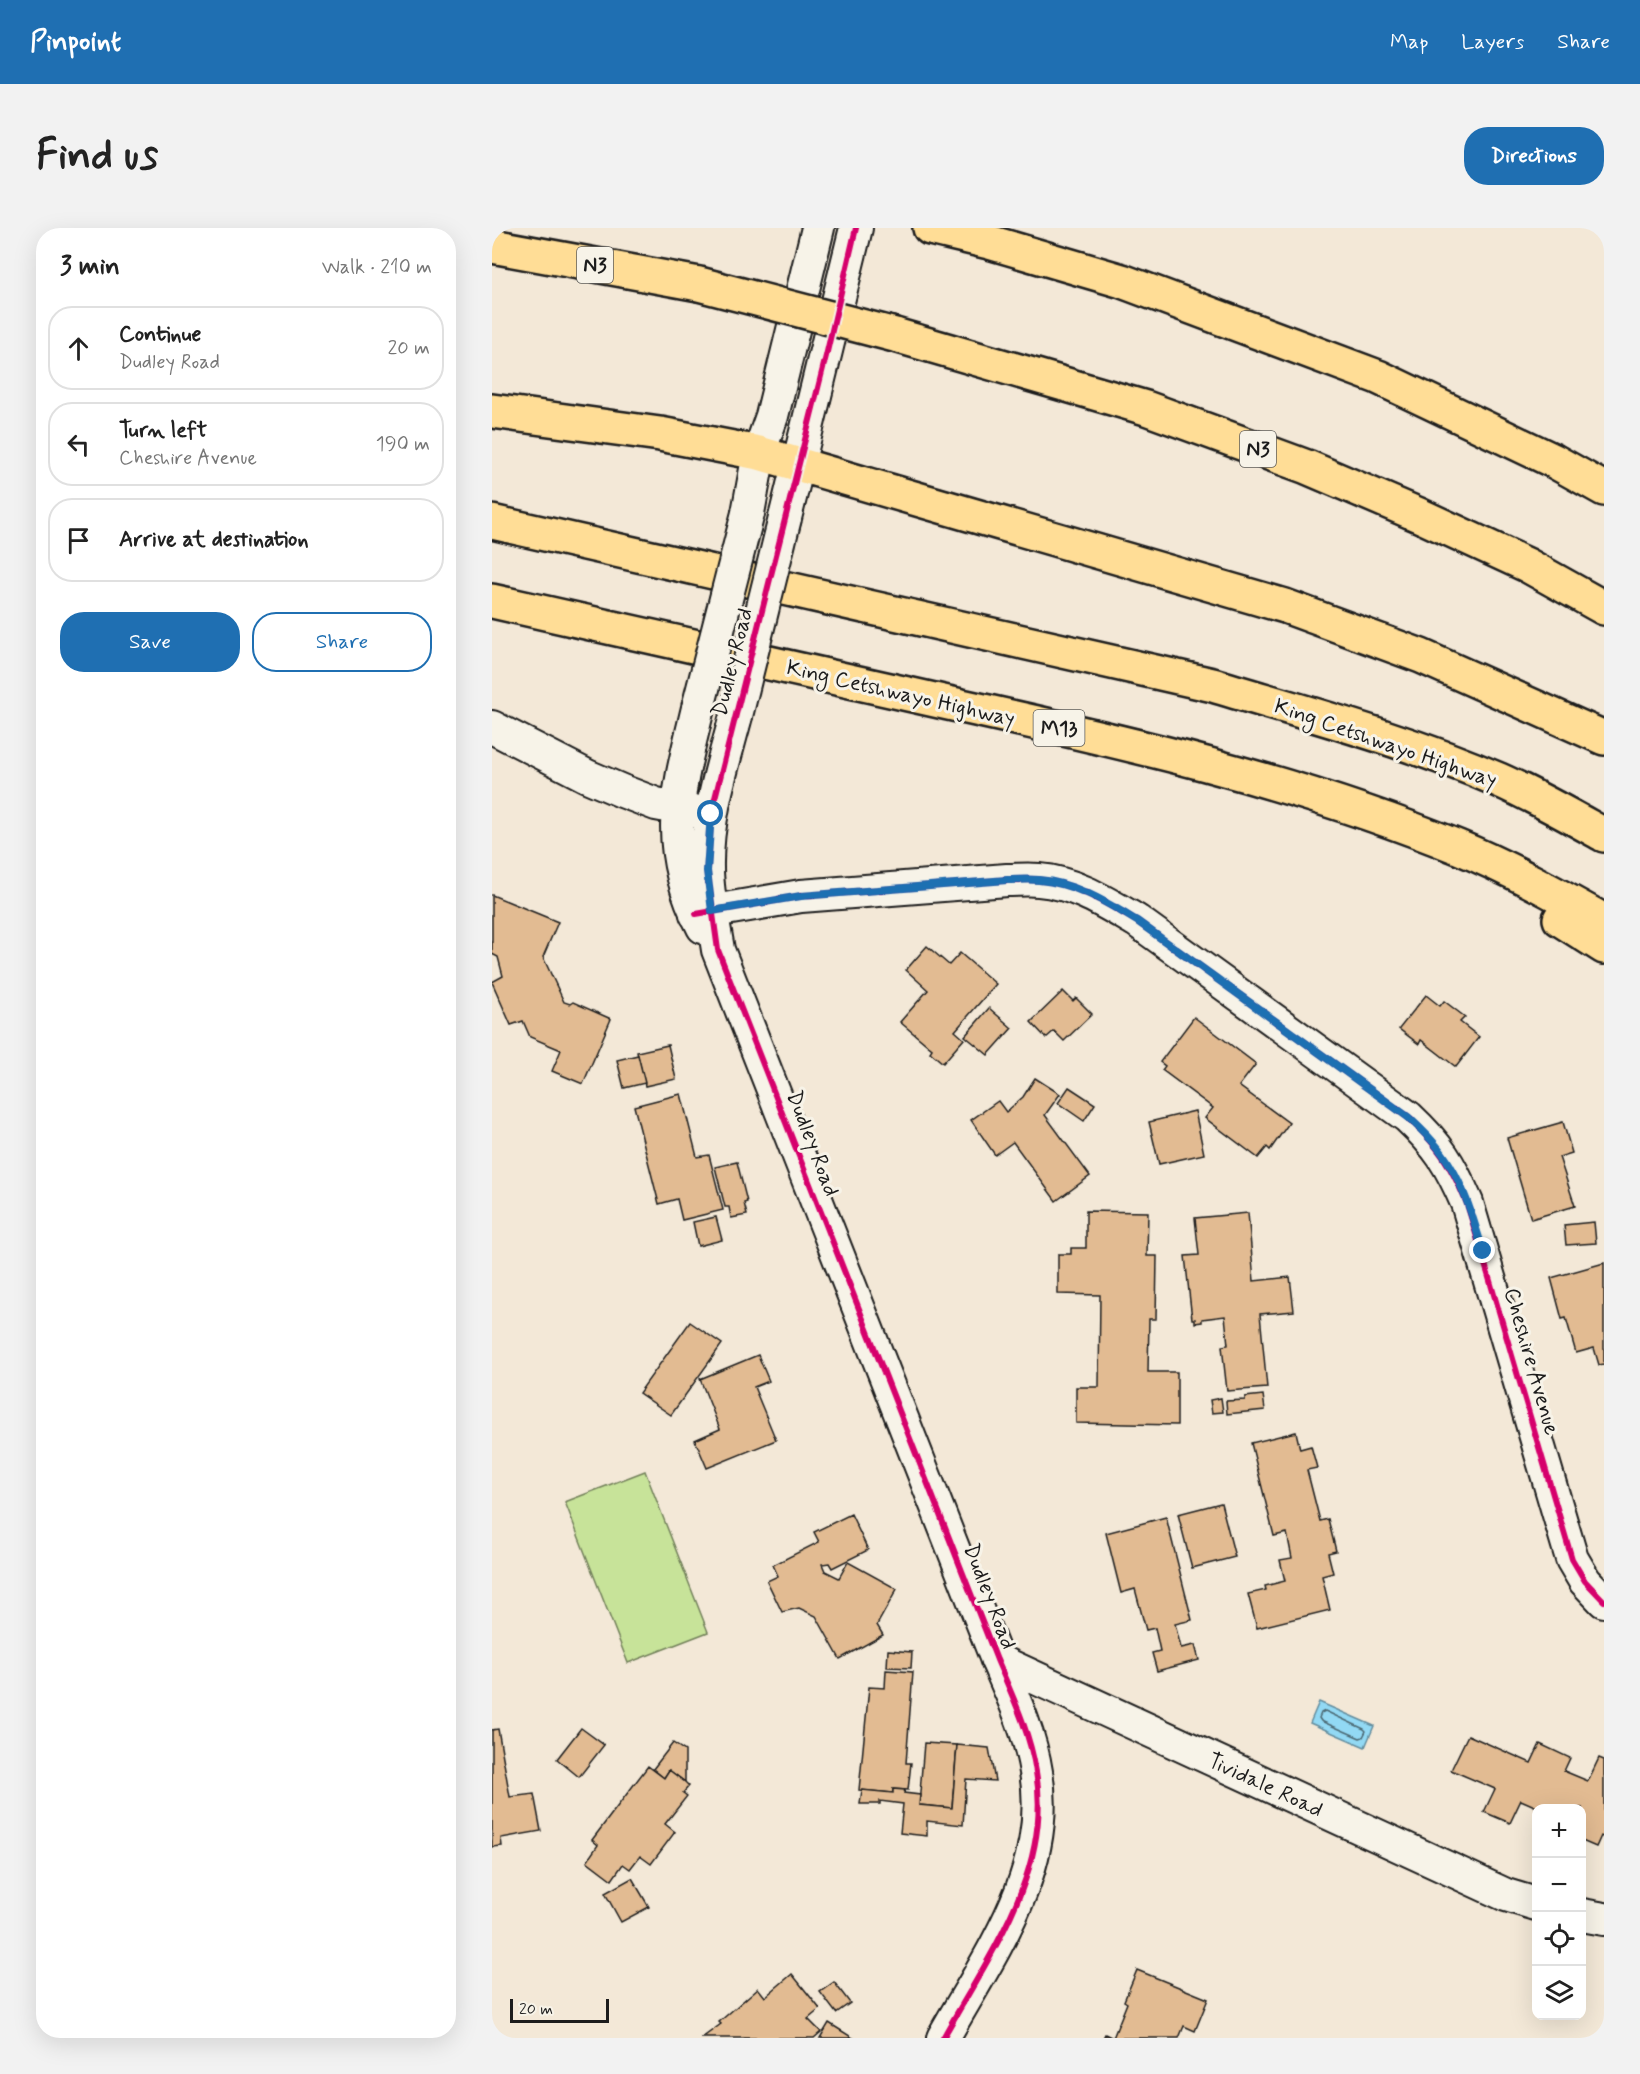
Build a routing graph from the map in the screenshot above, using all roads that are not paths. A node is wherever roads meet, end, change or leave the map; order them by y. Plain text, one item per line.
1 (818, 228) edge
2 (856, 228) edge
3 (930, 228) edge
4 (492, 246) edge
5 (492, 411) edge
6 (759, 453) junction
7 (798, 465) junction
8 (1604, 489) edge
9 (492, 522) edge
10 (492, 601) edge
11 (1604, 608) edge
12 (492, 727) edge
13 (1597, 737) edge
14 (1357, 808) junction
15 (677, 809) junction
16 (711, 814) junction
17 (1604, 835) edge
18 (704, 912) junction
19 (1604, 921) edge
20 (1604, 947) edge
21 (1604, 1601) edge
22 (997, 1660) junction
23 (1532, 1903) edge
24 (1586, 1916) edge
25 (1604, 1919) edge
26 (943, 2038) edge

1 - 6 street, Dudley Road
2 - 7 street, Dudley Road
3 - 8 highway
4 - 11 highway, N3, bridge
5 - 6 highway
6 - 7 highway
6 - 15 street, Dudley Road, bridge
7 - 13 highway
7 - 16 street, Dudley Road, bridge
9 - 17 highway, King Cetshwayo Highway
10 - 14 highway, King Cetshwayo Highway / M13
12 - 15 street
14 - 19 highway, King Cetshwayo Highway / M13
14 - 20 highway
15 - 16 street
15 - 18 street, Dudley Road
16 - 18 street, Dudley Road
18 - 21 street, Cheshire Avenue
18 - 22 street, Dudley Road
22 - 23 street, Tividale Road
22 - 26 street, Dudley Road
24 - 25 street

